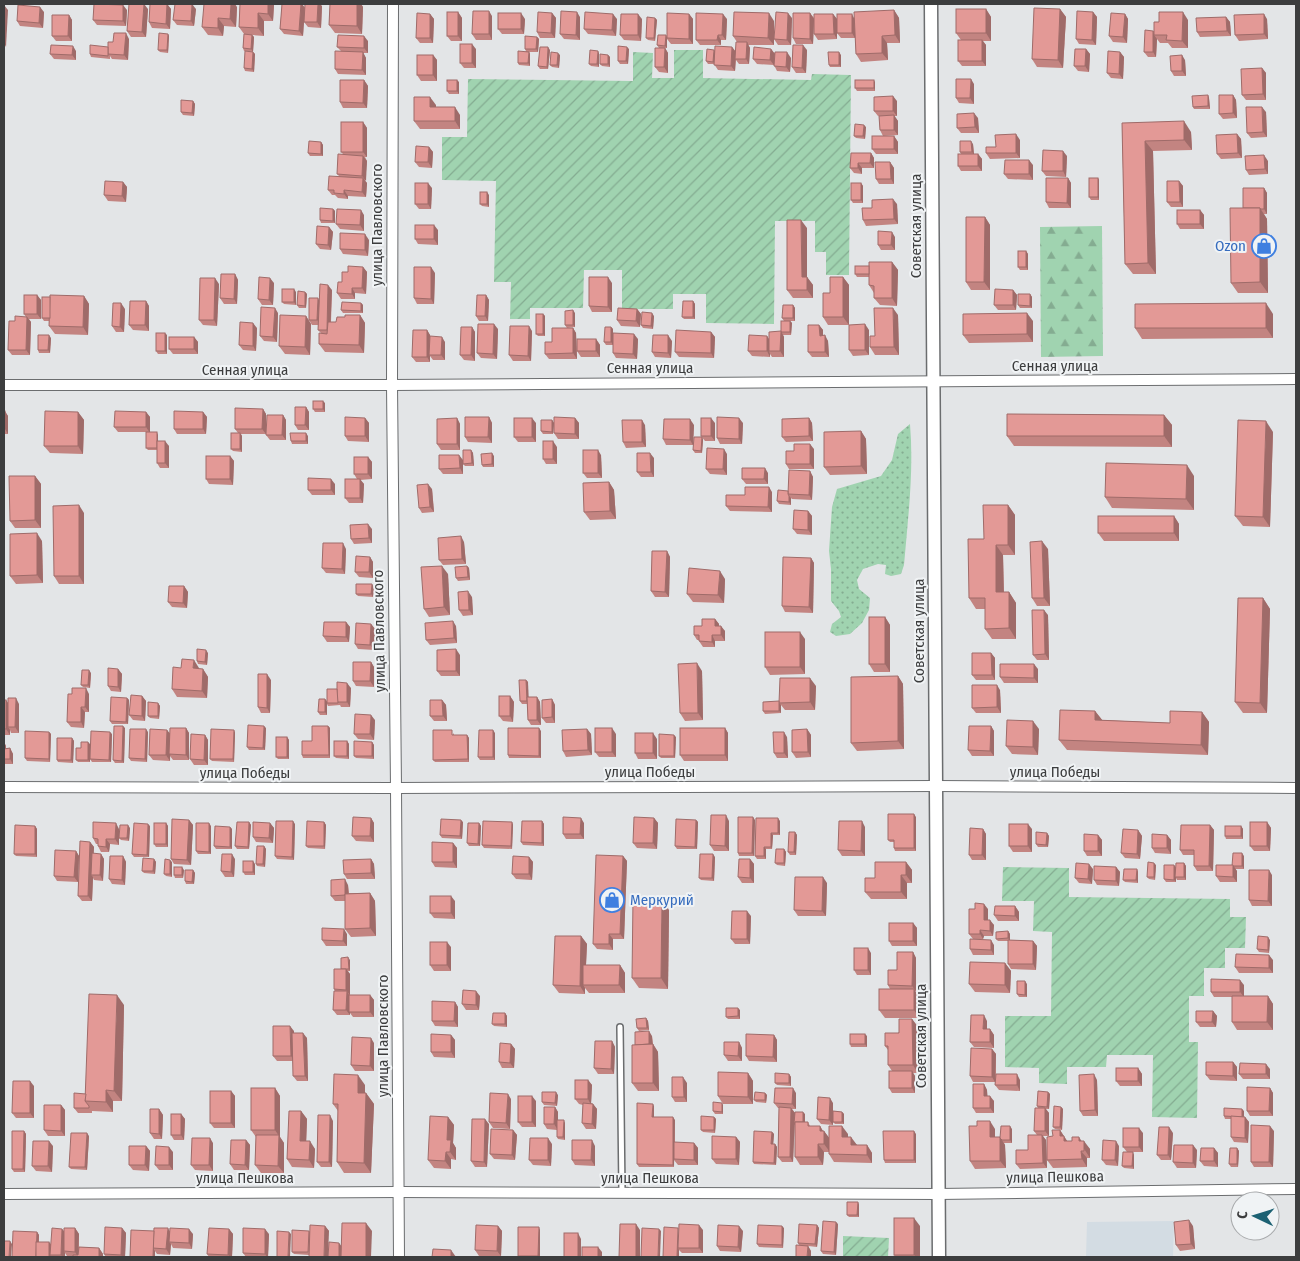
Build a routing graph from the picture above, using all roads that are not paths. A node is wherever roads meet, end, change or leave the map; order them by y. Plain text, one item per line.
1 (392, 4) edge
2 (931, 4) edge
3 (1296, 380) edge
4 (933, 381) junction
5 (392, 385) junction
6 (4, 386) edge
7 (936, 786) junction
8 (4, 787) edge
9 (396, 788) junction
10 (1296, 788) edge
11 (620, 1027) dead end
12 (1296, 1189) edge
13 (399, 1192) junction
14 (622, 1193) junction
15 (4, 1194) edge
16 (938, 1194) junction
17 (399, 1257) edge
18 (939, 1257) edge

1 - 5 street, улица Павловского
2 - 4 street, Советская улица
3 - 4 street, Сенная улица
4 - 5 street, Сенная улица
4 - 7 street, Советская улица
5 - 6 street, Сенная улица
5 - 9 street, улица Павловского
7 - 9 street, улица Победы
7 - 10 street, улица Победы
7 - 16 street, Советская улица
8 - 9 street, улица Победы
9 - 13 street, улица Павловского
11 - 14 lane
12 - 16 street, улица Пешкова
13 - 14 street, улица Пешкова
13 - 15 street, улица Пешкова
13 - 17 street, улица Павловского
14 - 16 street, улица Пешкова
16 - 18 street, Советская улица

